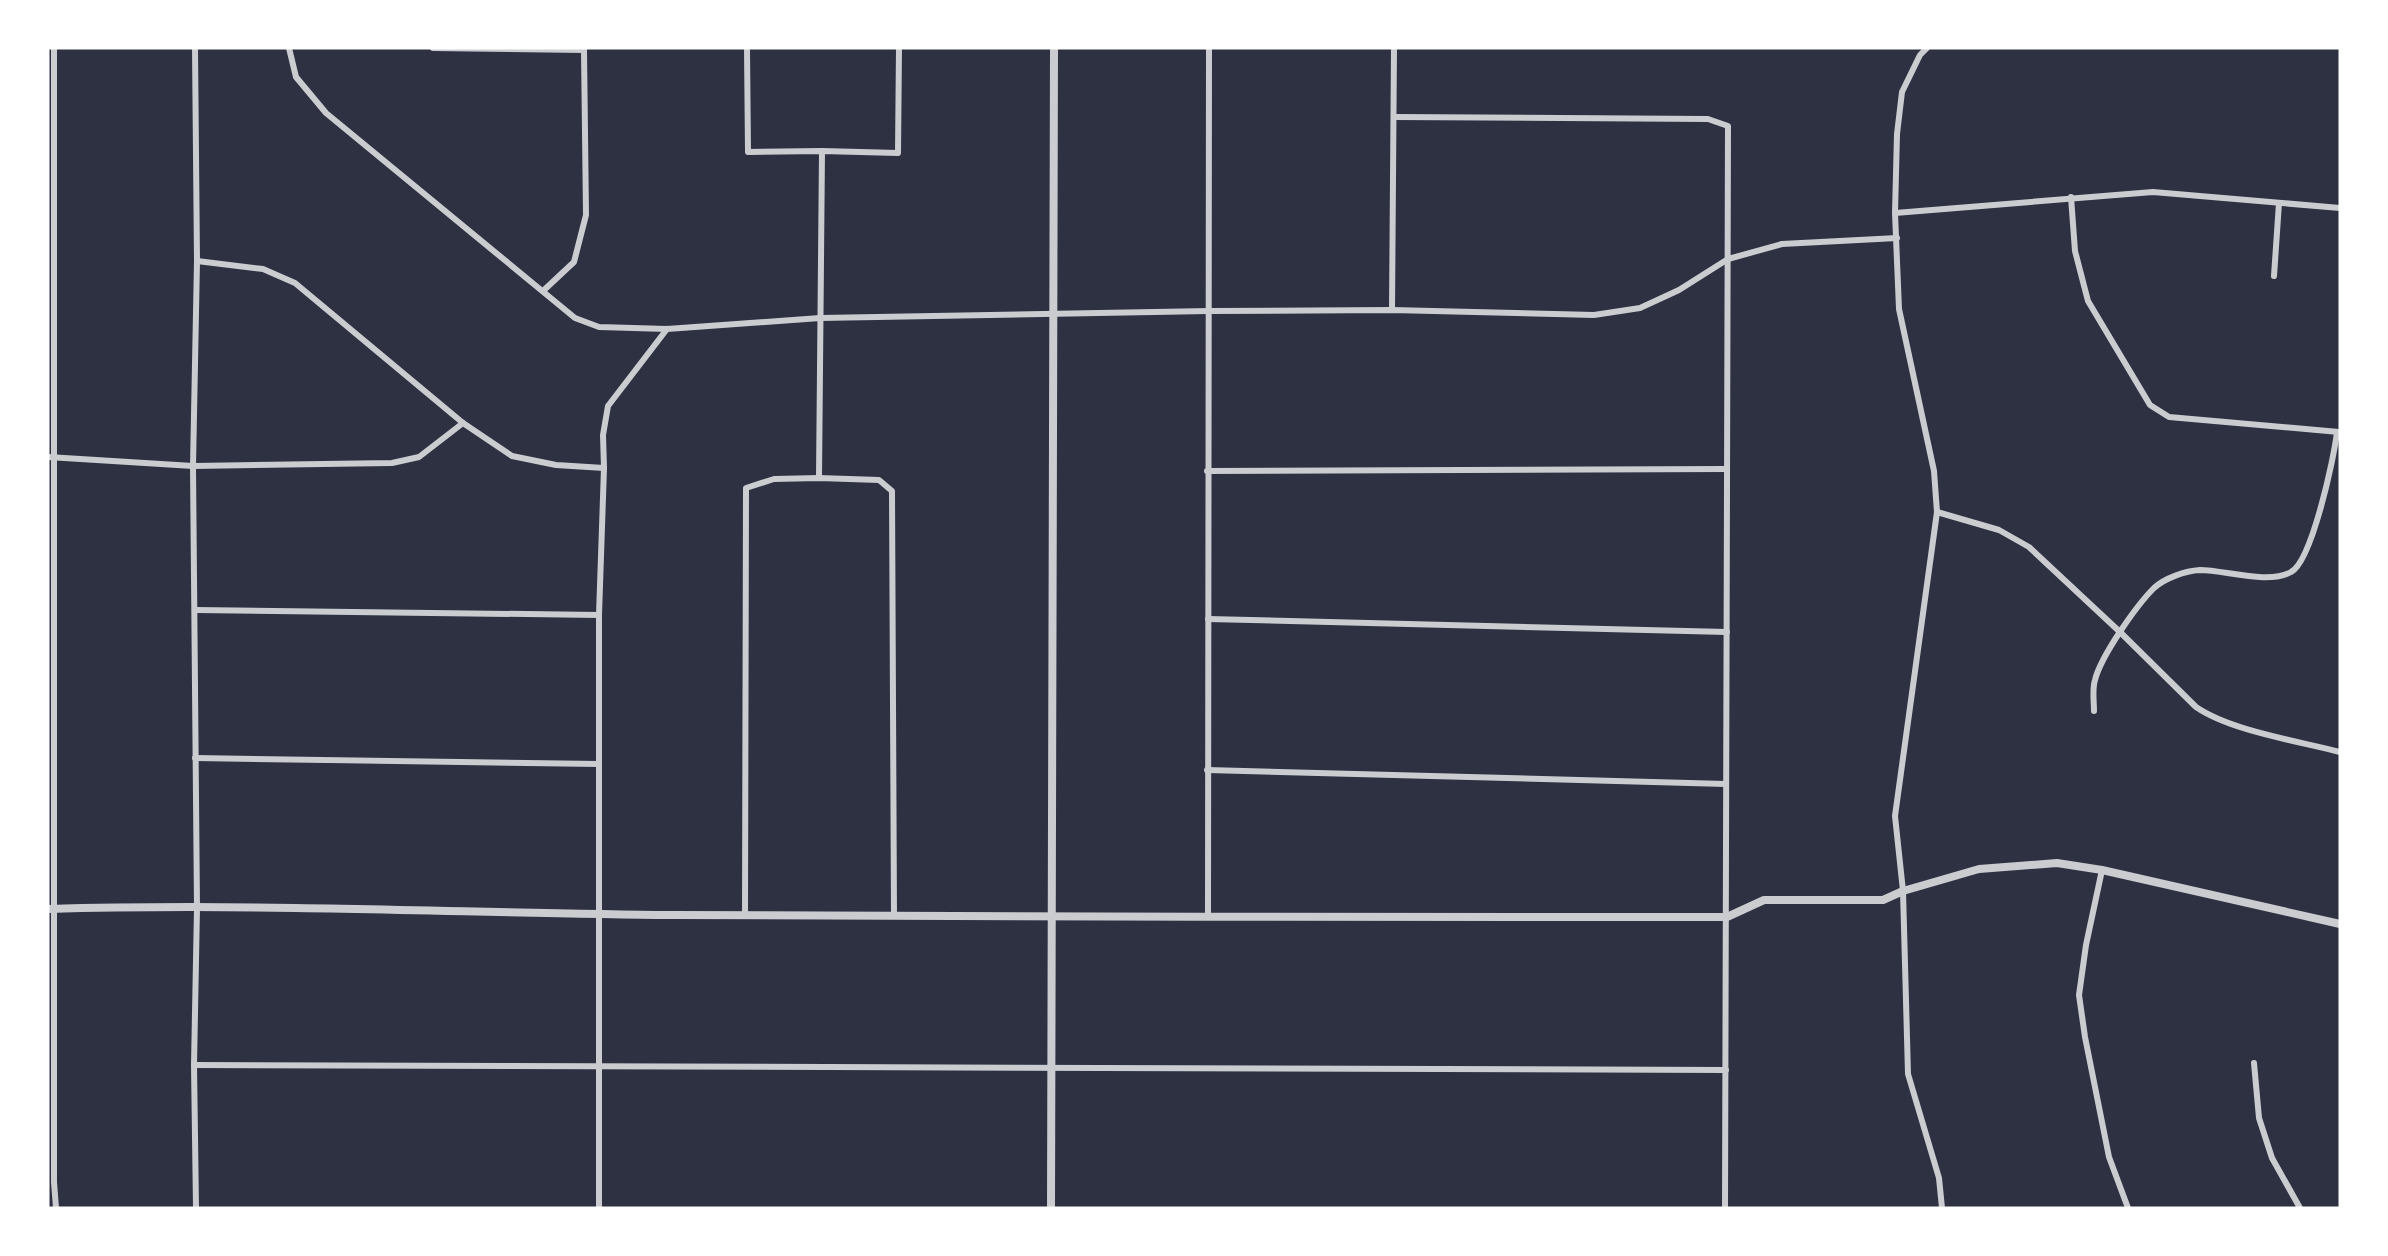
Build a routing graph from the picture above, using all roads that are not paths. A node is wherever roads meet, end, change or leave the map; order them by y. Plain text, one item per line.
1 (54, 48) edge
2 (195, 48) edge
3 (289, 48) edge
4 (433, 48) edge
5 (747, 48) edge
6 (899, 48) edge
7 (1054, 48) edge
8 (1209, 48) edge
9 (1394, 48) edge
10 (1927, 48) edge
11 (1394, 117) junction
12 (822, 151) junction
13 (2071, 197) junction
14 (2279, 204) junction
15 (2340, 208) edge
16 (1895, 213) junction
17 (1897, 238) junction
18 (1728, 259) junction
19 (197, 261) junction
20 (2274, 276) dead end
21 (543, 291) junction
22 (1392, 310) junction
23 (1209, 311) junction
24 (1053, 315) junction
25 (820, 318) junction
26 (667, 329) junction
27 (464, 423) junction
28 (2339, 432) edge
29 (52, 457) edge
30 (194, 466) junction
31 (604, 468) junction
32 (1727, 470) junction
33 (1207, 471) junction
34 (819, 478) junction
35 (1936, 512) junction
36 (195, 610) junction
37 (599, 615) junction
38 (1208, 619) junction
39 (1727, 632) junction
40 (2120, 632) junction
41 (2094, 711) dead end
42 (2340, 752) edge
43 (195, 758) junction
44 (599, 764) junction
45 (1208, 770) junction
46 (1726, 784) junction
47 (2102, 870) junction
48 (1904, 891) junction
49 (197, 908) junction
50 (51, 909) edge
51 (600, 914) junction
52 (745, 915) junction
53 (894, 916) junction
54 (1208, 916) junction
55 (1051, 917) junction
56 (1727, 917) junction
57 (2340, 924) edge
58 (2254, 1063) dead end
59 (194, 1065) junction
60 (599, 1066) junction
61 (1051, 1068) junction
62 (1726, 1071) junction
63 (56, 1208) edge
64 (196, 1208) edge
65 (599, 1208) edge
66 (1052, 1208) edge
67 (1725, 1208) edge
68 (1942, 1208) edge
69 (2128, 1208) edge
70 (2300, 1208) edge

1 - 29 street
2 - 19 street
3 - 21 street
4 - 21 street
5 - 12 street
6 - 12 street
7 - 24 street
8 - 23 street
9 - 11 street
10 - 16 street
11 - 18 street
11 - 22 street
12 - 25 street
13 - 14 street
13 - 16 street
13 - 28 street
14 - 15 street
14 - 20 street
16 - 17 street
17 - 18 street
17 - 35 street
18 - 22 street
18 - 32 street
19 - 27 street
19 - 30 street
21 - 26 street
22 - 23 street
23 - 24 street
23 - 33 street
24 - 25 street
24 - 55 street
25 - 26 street
25 - 34 street
26 - 31 street
27 - 30 street
27 - 31 street
28 - 40 street
29 - 30 street
29 - 50 street
30 - 36 street
31 - 37 street
32 - 33 street
32 - 39 street
33 - 38 street
34 - 52 street
34 - 53 street
35 - 40 street
35 - 48 street
36 - 37 street
36 - 43 street
37 - 44 street
38 - 39 street
38 - 45 street
39 - 46 street
40 - 41 street
40 - 42 street
43 - 44 street
43 - 49 street
44 - 51 street
45 - 46 street
45 - 54 street
46 - 56 street
47 - 48 street
47 - 57 street
47 - 69 street
48 - 56 street
48 - 68 street
49 - 50 street
49 - 51 street
49 - 59 street
50 - 63 street
51 - 52 street
51 - 60 street
52 - 53 street
53 - 55 street
54 - 55 street
54 - 56 street
55 - 61 street
56 - 62 street
58 - 70 street
59 - 60 street
59 - 64 street
60 - 61 street
60 - 65 street
61 - 62 street
61 - 66 street
62 - 67 street

